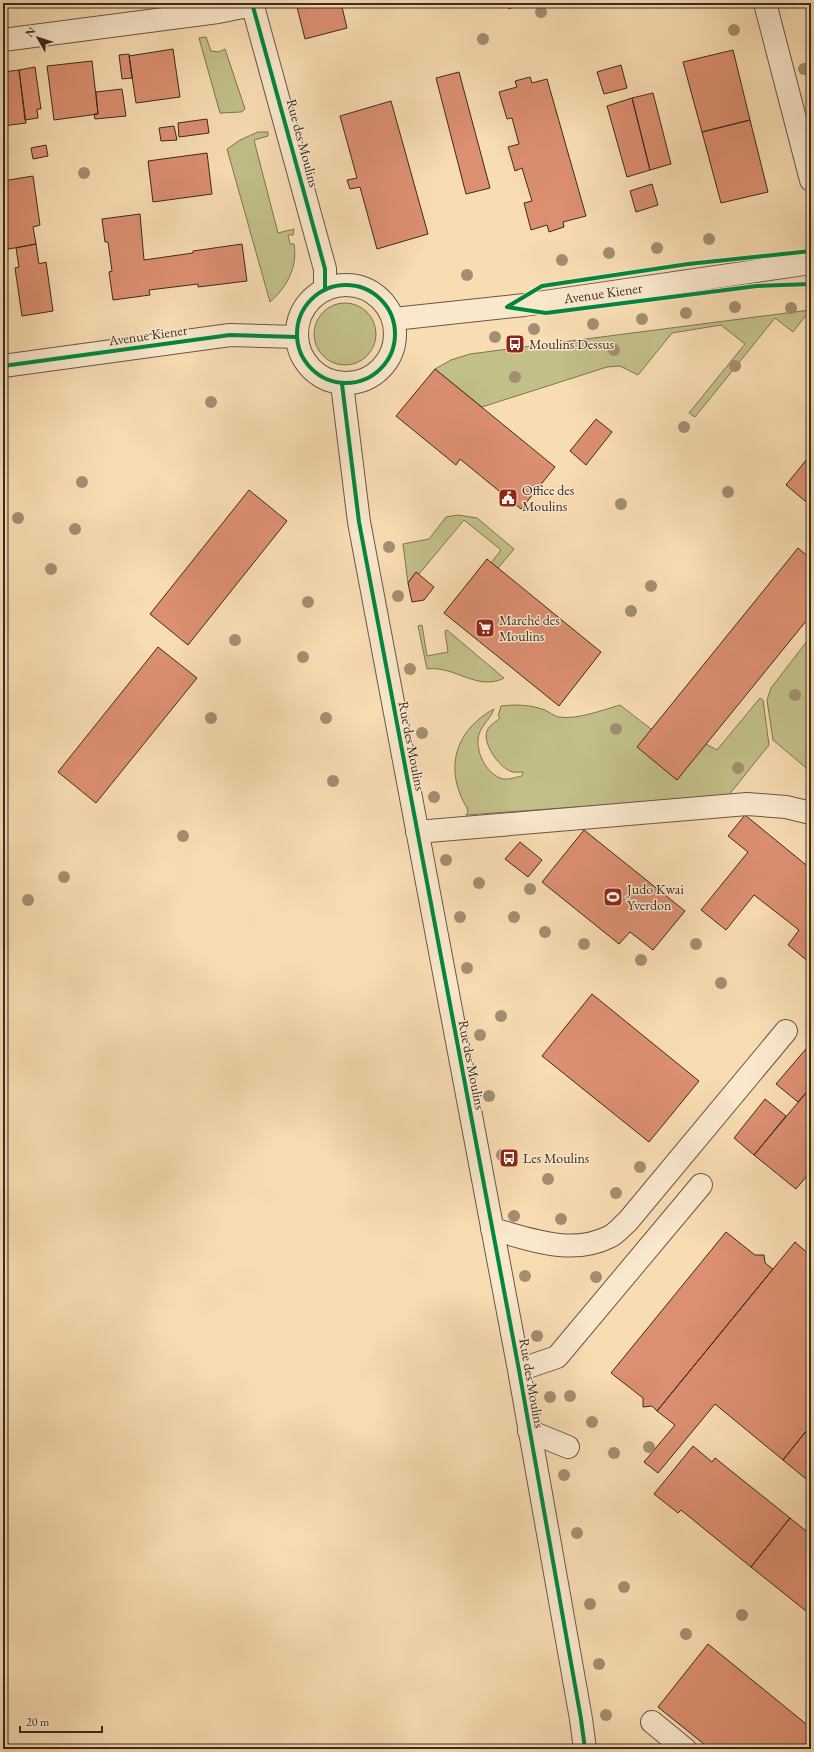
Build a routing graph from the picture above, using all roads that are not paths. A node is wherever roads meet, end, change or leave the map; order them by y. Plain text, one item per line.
1 (765, 3) edge
2 (253, 4) edge
3 (3, 40) edge
4 (811, 180) edge
5 (811, 263) edge
6 (325, 290) junction
7 (394, 319) junction
8 (297, 337) junction
9 (3, 366) edge
10 (342, 384) junction
11 (811, 813) edge
12 (417, 832) junction
13 (786, 1031) dead end
14 (702, 1186) dead end
15 (492, 1229) junction
16 (519, 1370) junction
17 (529, 1431) junction
18 (568, 1447) dead end
19 (652, 1722) dead end
20 (585, 1749) edge
21 (685, 1749) edge

1 - 4 street
2 - 3 street
2 - 6 street, Rue des Moulins
5 - 7 street, Avenue Kiener
6 - 7 street
6 - 8 street
7 - 10 street
8 - 9 street, Avenue Kiener
8 - 10 street
10 - 12 street, Rue des Moulins
11 - 12 street
12 - 15 street, Rue des Moulins
13 - 15 street
14 - 16 street
15 - 16 street, Rue des Moulins
16 - 17 street, Rue des Moulins
17 - 18 street
17 - 20 street, Rue des Moulins
19 - 21 street

